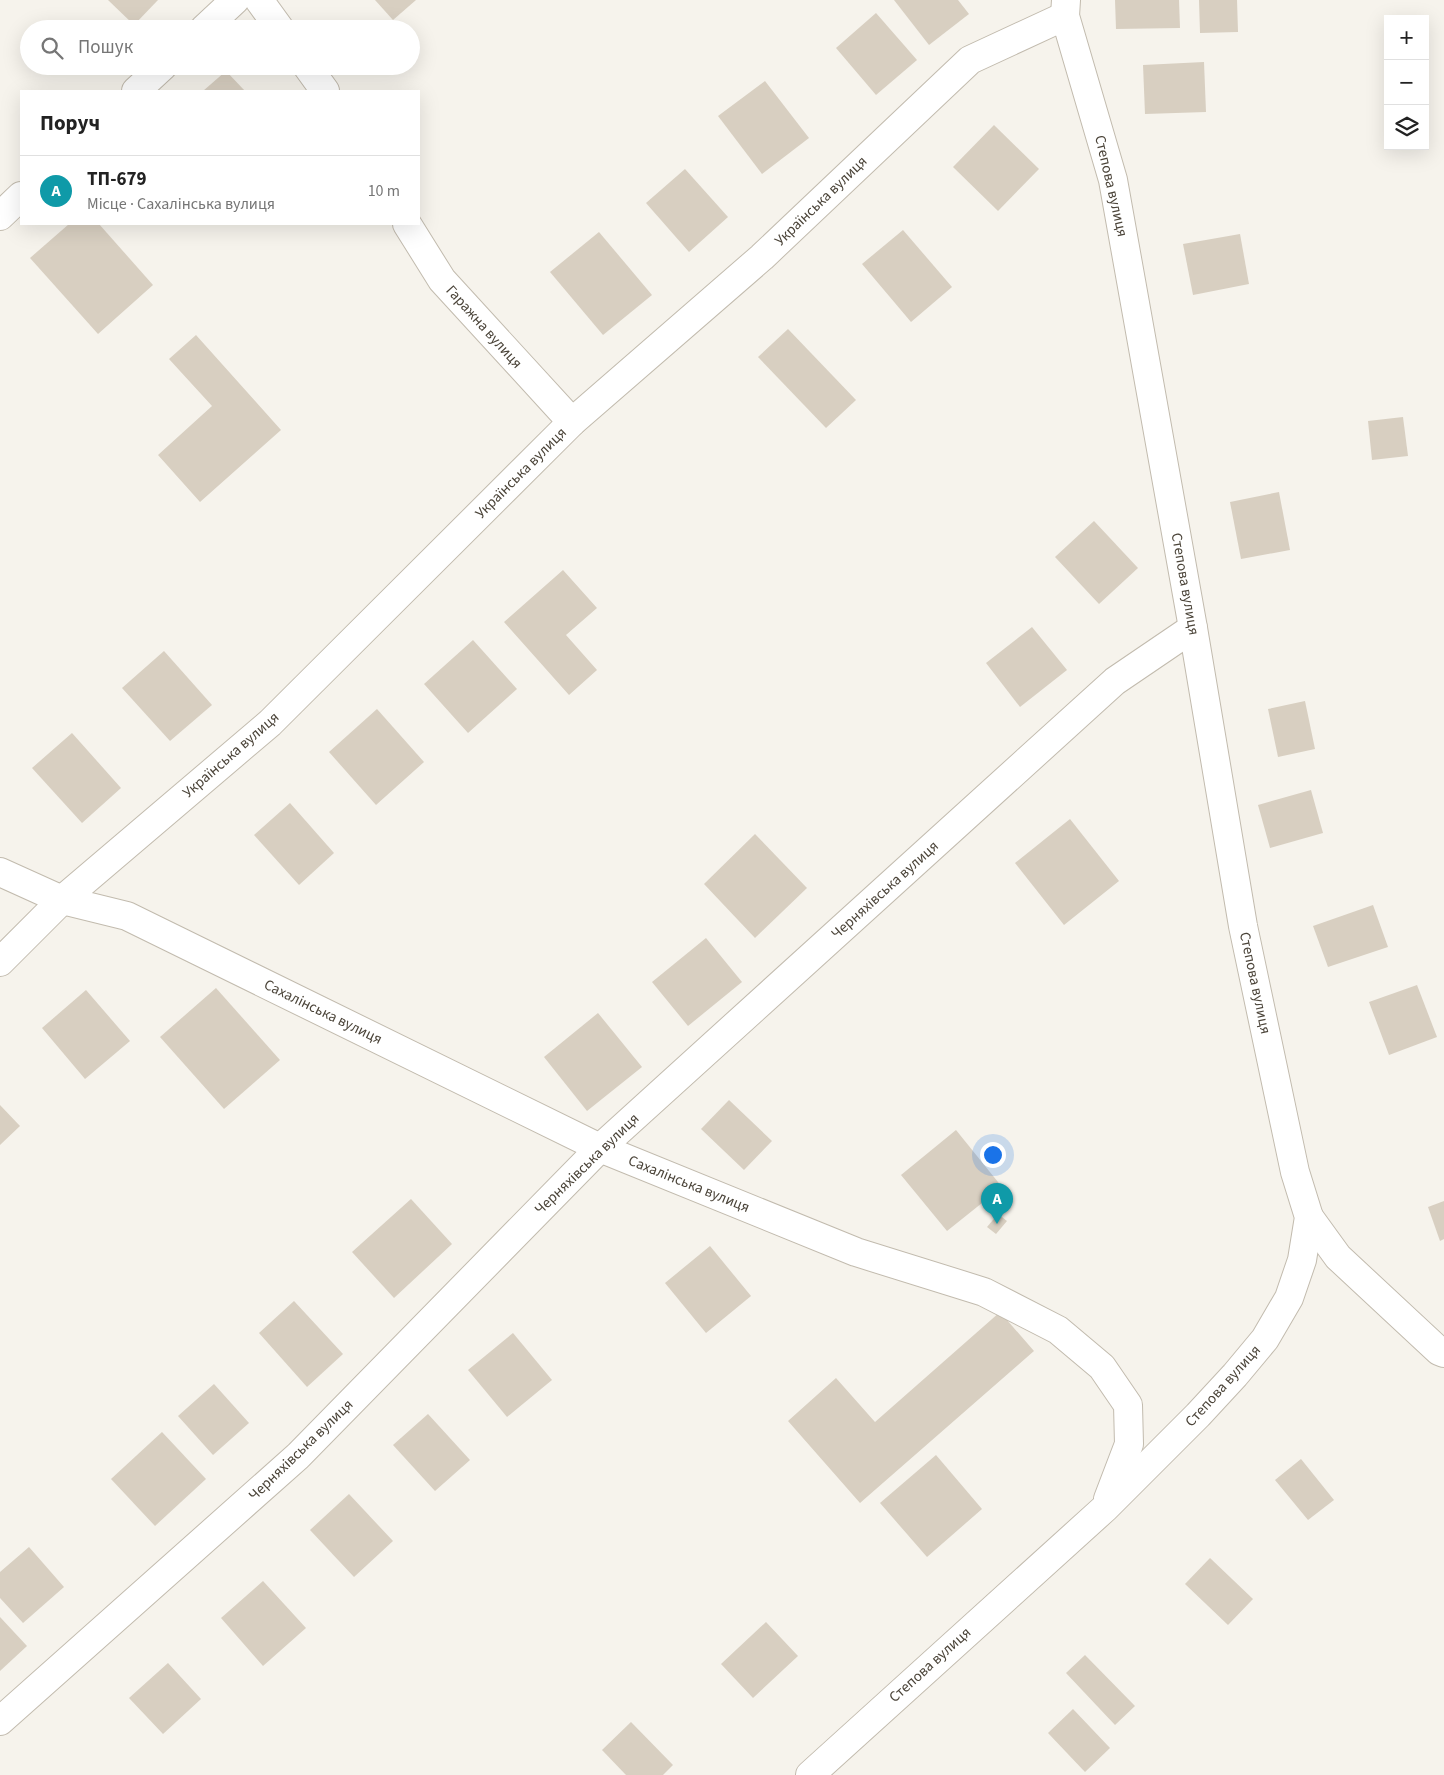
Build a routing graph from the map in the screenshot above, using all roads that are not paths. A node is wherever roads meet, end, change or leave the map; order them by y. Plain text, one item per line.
1 (235, 0) edge
2 (259, 0) edge
3 (1065, 8) edge
4 (214, 20) edge
5 (273, 20) edge
6 (153, 75) edge
7 (313, 75) edge
8 (137, 90) edge
9 (324, 90) edge
10 (20, 197) edge
11 (0, 216) edge
12 (408, 225) edge
13 (572, 422) junction
14 (1193, 628) junction
15 (0, 872) edge
16 (62, 900) junction
17 (0, 962) edge
18 (600, 1148) junction
19 (1309, 1217) junction
20 (1444, 1353) edge
21 (1104, 1508) junction
22 (0, 1721) edge
23 (810, 1775) edge

1 - 4 street
2 - 5 street
3 - 13 street, Українська вулиця
3 - 14 street, Степова вулиця
6 - 8 street
7 - 9 street
10 - 11 street
12 - 13 street, Гаражна вулиця
13 - 16 street, Українська вулиця
14 - 18 street, Черняхівська вулиця
14 - 19 street, Степова вулиця
15 - 16 street, Сахалінська вулиця
16 - 17 street, Українська вулиця
16 - 18 street, Сахалінська вулиця
18 - 21 street, Сахалінська вулиця
18 - 22 street, Черняхівська вулиця
19 - 20 street
19 - 21 street, Степова вулиця
21 - 23 street, Степова вулиця

